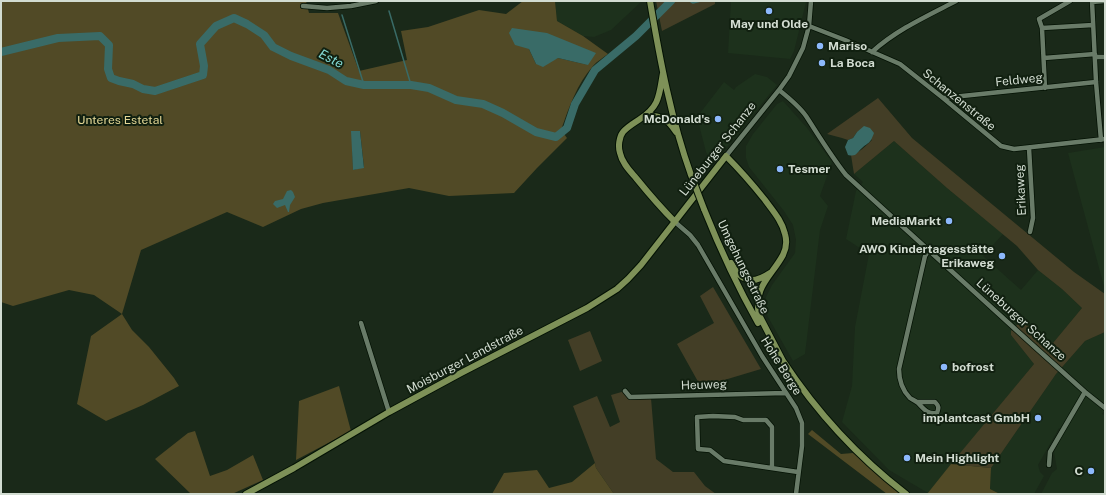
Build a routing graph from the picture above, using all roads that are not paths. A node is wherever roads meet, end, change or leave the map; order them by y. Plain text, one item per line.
1 (376, 1) edge
2 (650, 1) edge
3 (811, 1) edge
4 (956, 1) edge
5 (1070, 1) edge
6 (1092, 1) edge
7 (1104, 1) edge
8 (303, 6) dead end
9 (1093, 25) junction
10 (809, 26) junction
11 (1042, 28) junction
12 (872, 52) junction
13 (1095, 56) junction
14 (1105, 56) edge
15 (1044, 58) junction
16 (663, 73) junction
17 (1096, 82) junction
18 (1045, 88) junction
19 (779, 90) junction
20 (943, 98) junction
21 (646, 115) junction
22 (678, 135) junction
23 (1103, 140) edge
24 (1029, 148) junction
25 (726, 156) junction
26 (675, 222) junction
27 (1030, 232) dead end
28 (713, 233) junction
29 (929, 250) junction
30 (771, 272) junction
31 (361, 324) dead end
32 (784, 363) junction
33 (625, 391) dead end
34 (1085, 392) junction
35 (785, 393) junction
36 (917, 402) dead end
37 (1105, 408) edge
38 (389, 412) junction
39 (1049, 465) dead end
40 (772, 468) junction
41 (798, 472) junction
42 (246, 494) edge
43 (796, 494) edge
44 (906, 494) edge

1 - 8 street
2 - 16 main road, Umgehungsstraße
3 - 10 street, Lüneburger Schanze
4 - 12 street
5 - 11 street
6 - 7 street
6 - 9 street
9 - 11 street
9 - 13 street
10 - 12 street, Schanzenstraße
10 - 19 street, Lüneburger Schanze
11 - 15 street
12 - 20 street, Schanzenstraße
13 - 14 street
13 - 15 street
13 - 17 street
15 - 18 street
16 - 21 main road
16 - 22 main road, Umgehungsstraße
17 - 18 street, Feldweg
17 - 23 street
18 - 20 street, Feldweg
19 - 25 street, Lüneburger Schanze
19 - 29 street, Lüneburger Schanze
20 - 24 street, Schanzenstraße
21 - 22 main road
21 - 26 main road
22 - 28 main road, Umgehungsstraße, bridge
23 - 24 street, Schanzenstraße
24 - 27 street, Erikaweg
25 - 26 main road, Lüneburger Schanze
25 - 30 main road
26 - 35 street, Hohe Berge
26 - 38 main road, Moisburger Landstraße
28 - 30 main road
28 - 32 main road, Umgehungsstraße
29 - 34 street, Lüneburger Schanze
29 - 36 street
30 - 32 main road
31 - 38 street
32 - 44 main road, Umgehungsstraße
33 - 35 street, Heuweg
34 - 37 street, Lüneburger Schanze
34 - 39 street
35 - 41 street, Hohe Berge
38 - 42 main road, Moisburger Landstraße
40 - 40 street
40 - 41 street
41 - 43 street, Hohe Berge

